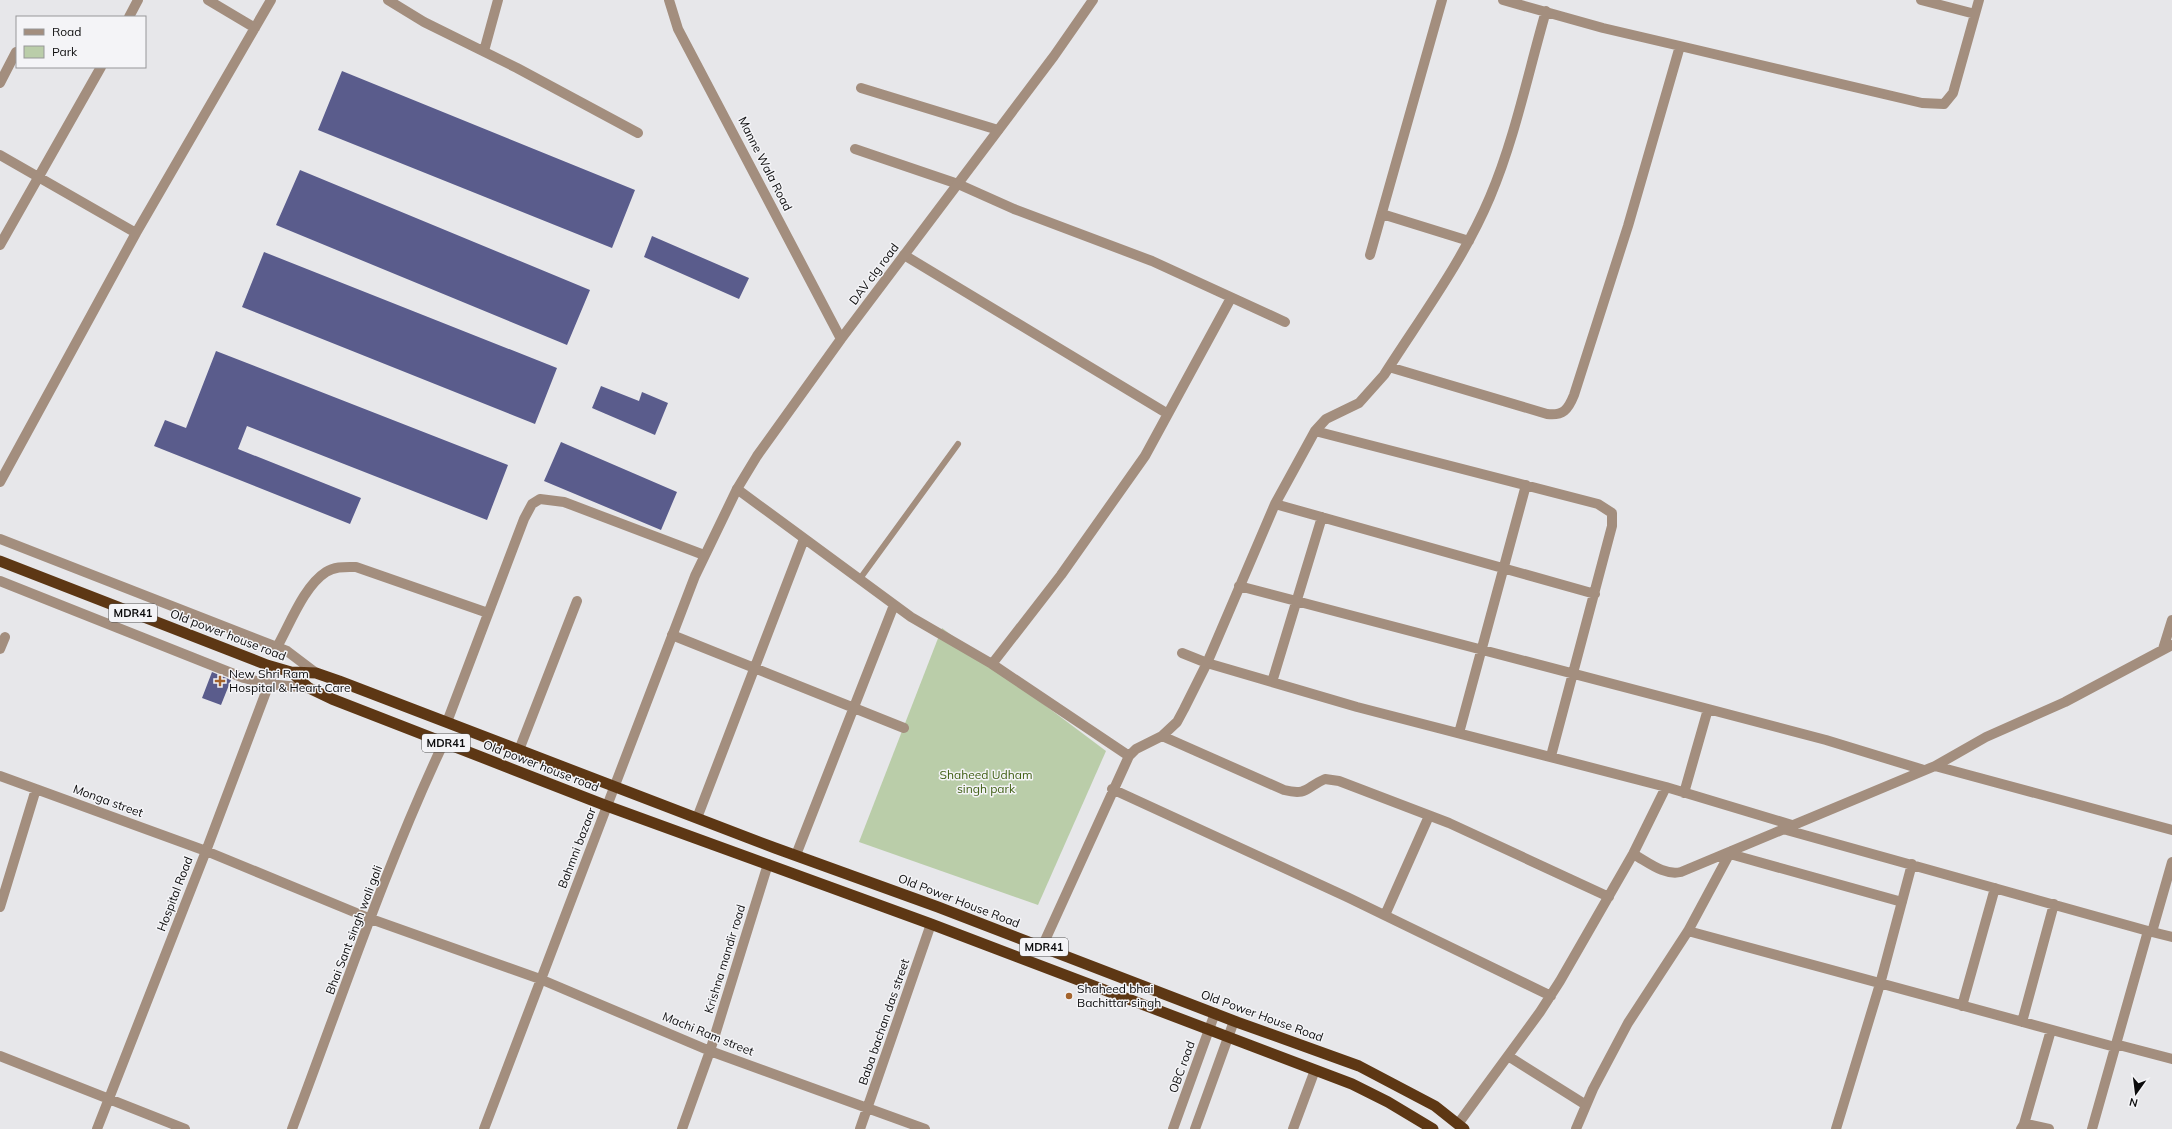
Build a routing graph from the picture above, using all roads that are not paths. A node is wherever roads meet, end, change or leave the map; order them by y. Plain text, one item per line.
1 (138, 0) edge
2 (208, 0) edge
3 (271, 0) edge
4 (388, 0) edge
5 (498, 0) edge
6 (669, 0) edge
7 (1093, 0) edge
8 (1442, 0) edge
9 (1503, 0) edge
10 (1921, 0) edge
11 (1979, 0) edge
12 (1546, 11) junction
13 (1975, 14) junction
14 (130, 16) edge
15 (255, 28) junction
16 (1680, 46) junction
17 (484, 51) junction
18 (16, 52) edge
19 (100, 68) edge
20 (0, 83) edge
21 (861, 88) dead end
22 (998, 130) junction
23 (638, 133) dead end
24 (855, 149) dead end
25 (0, 155) edge
26 (38, 178) junction
27 (958, 184) junction
28 (1382, 214) junction
29 (136, 233) junction
30 (1469, 241) junction
31 (0, 245) edge
32 (904, 255) junction
33 (1370, 255) dead end
34 (1231, 298) junction
35 (1285, 322) dead end
36 (841, 339) junction
37 (1389, 367) junction
38 (1168, 414) junction
39 (1315, 431) junction
40 (958, 444) dead end
41 (0, 482) edge
42 (1526, 485) junction
43 (737, 489) junction
44 (1276, 504) junction
45 (1322, 517) junction
46 (0, 539) edge
47 (804, 539) junction
48 (704, 555) junction
49 (0, 561) edge
50 (1504, 568) junction
51 (694, 576) joint
52 (859, 580) junction
53 (0, 581) edge
54 (1239, 586) junction
55 (1595, 594) junction
56 (577, 601) dead end
57 (1295, 601) junction
58 (894, 605) junction
59 (488, 613) junction
60 (2172, 620) edge
61 (672, 635) junction
62 (5, 637) dead end
63 (277, 647) junction
64 (2168, 647) edge
65 (0, 649) edge
66 (1483, 650) junction
67 (1182, 653) dead end
68 (1208, 663) junction
69 (992, 664) junction
70 (271, 666) junction
71 (754, 669) junction
72 (291, 672) junction
73 (316, 673) junction
74 (1574, 674) junction
75 (1272, 682) junction
76 (268, 684) junction
77 (310, 688) junction
78 (853, 709) junction
79 (1708, 709) junction
80 (447, 722) junction
81 (904, 728) dead end
82 (1459, 732) junction
83 (1162, 736) junction
84 (444, 742) junction
85 (519, 750) junction
86 (1129, 756) junction
87 (1551, 756) junction
88 (1935, 766) junction
89 (1924, 770) junction
90 (0, 776) edge
91 (613, 787) junction
92 (1666, 787) junction
93 (36, 789) junction
94 (1112, 789) junction
95 (1684, 793) junction
96 (607, 806) junction
97 (1429, 816) junction
98 (697, 818) junction
99 (1787, 827) junction
100 (2172, 830) edge
101 (206, 851) junction
102 (1730, 852) junction
103 (1633, 854) junction
104 (796, 855) junction
105 (2172, 862) edge
106 (768, 864) junction
107 (1912, 864) junction
108 (1995, 888) junction
109 (1609, 897) junction
110 (1902, 902) junction
111 (2054, 904) junction
112 (0, 907) edge
113 (1385, 915) junction
114 (371, 919) junction
115 (931, 924) junction
116 (1688, 931) junction
117 (2150, 931) junction
118 (2172, 938) edge
119 (1042, 947) junction
120 (540, 979) junction
121 (1880, 984) junction
122 (1551, 996) junction
123 (1962, 1006) junction
124 (1215, 1013) junction
125 (1234, 1021) junction
126 (2022, 1022) junction
127 (1210, 1030) junction
128 (2051, 1030) junction
129 (1227, 1038) junction
130 (2115, 1046) junction
131 (710, 1051) junction
132 (0, 1056) edge
133 (1508, 1056) junction
134 (2172, 1059) edge
135 (1314, 1070) junction
136 (110, 1098) junction
137 (1586, 1105) junction
138 (869, 1107) junction
139 (1426, 1127) edge
140 (1461, 1127) edge
141 (2022, 1127) edge
142 (97, 1129) edge
143 (185, 1129) edge
144 (292, 1129) edge
145 (484, 1129) edge
146 (682, 1129) edge
147 (860, 1129) edge
148 (925, 1129) edge
149 (1173, 1129) edge
150 (1195, 1129) edge
151 (1293, 1129) edge
152 (1576, 1129) edge
153 (1836, 1129) edge
154 (2049, 1129) edge
155 (2092, 1129) edge

1 - 14 street
2 - 15 street
3 - 15 street
4 - 17 street
5 - 17 street
6 - 36 street, Manne Wala Road
7 - 22 street, DAV clg road
8 - 28 street
9 - 12 street
10 - 13 street
11 - 13 street
12 - 16 street
12 - 30 street
13 - 16 street
15 - 29 street
16 - 37 street
17 - 23 street
18 - 20 street
19 - 26 street
21 - 22 street
22 - 27 street, DAV clg road
24 - 27 street
25 - 26 street
26 - 29 street
26 - 31 street
27 - 32 street, DAV clg road
27 - 34 street
28 - 30 street
28 - 33 street
29 - 41 street
30 - 37 street
32 - 36 street, DAV clg road
32 - 38 street
34 - 35 street
34 - 38 street
36 - 43 street, DAV clg road
37 - 39 street
38 - 69 street
39 - 42 street
39 - 44 street
40 - 52 lane
42 - 50 street
42 - 55 street
43 - 47 street
43 - 48 street, DAV clg road
44 - 45 street
44 - 54 street
45 - 50 street
45 - 57 street
46 - 63 street
47 - 52 street
47 - 71 street
48 - 51 street, DAV clg road
48 - 59 street
49 - 70 highway, Old power house road / MDR41
50 - 55 street
50 - 66 street
51 - 61 street, Bahmni bazaar
52 - 58 street
53 - 76 street
54 - 57 street
54 - 68 street
55 - 74 street
56 - 85 street
57 - 66 street
57 - 75 street
58 - 69 street
58 - 78 street
59 - 63 street
59 - 80 street
60 - 64 street
61 - 71 street
61 - 91 street, Bahmni bazaar
62 - 65 street
63 - 73 street
64 - 88 street
66 - 74 street
66 - 82 street
67 - 68 street
68 - 75 street
68 - 83 street
69 - 86 street
70 - 72 highway, Old power house road / MDR41
70 - 76 street, Hospital Road
71 - 78 street
71 - 98 street
72 - 73 highway, Old power house road / MDR41
72 - 77 highway, Old power house road / MDR41
73 - 80 highway, Old power house road / MDR41
74 - 79 street
74 - 87 street
75 - 82 street
76 - 77 street
76 - 101 street, Hospital Road
77 - 84 highway, Old power house road / MDR41
78 - 81 street
78 - 104 street
79 - 89 street
79 - 95 street
80 - 85 highway, Old power house road / MDR41
82 - 87 street
83 - 86 street
83 - 97 street
84 - 96 highway, Old power house road / MDR41
84 - 114 street, Bhai Sant singh wali gali
85 - 91 highway, Old power house road / MDR41
86 - 94 street
87 - 92 street
88 - 89 street
88 - 100 street
89 - 99 street
90 - 93 street, Monga street
91 - 96 street, Bahmni bazaar
91 - 98 highway, Old Power House Road / MDR41
92 - 95 street
92 - 103 street
93 - 101 street, Monga street
93 - 112 street
94 - 113 street
94 - 119 street
95 - 99 street
96 - 106 highway, Old Power House Road / MDR41
96 - 120 street, Bahmni bazaar
97 - 109 street
97 - 113 street
98 - 104 highway, Old Power House Road / MDR41
99 - 102 street
99 - 107 street
101 - 114 street, Monga street
101 - 136 street, Hospital Road
102 - 103 street
102 - 110 street
102 - 116 street
103 - 109 street
104 - 119 highway, Old Power House Road / MDR41
105 - 117 street
106 - 115 highway, Old Power House Road / MDR41
106 - 131 street, Krishna mandir road
107 - 108 street
107 - 110 street
108 - 111 street
108 - 123 street
109 - 122 street
110 - 121 street
111 - 117 street
111 - 126 street
113 - 122 street
114 - 120 street, Machi Ram street
114 - 144 street, Bhai Sant singh wali gali
115 - 127 highway, Old Power House Road / MDR41
115 - 138 street, Baba bachan das street
116 - 121 street
116 - 137 street
117 - 118 street
117 - 130 street
119 - 124 highway, Old Power House Road / MDR41
120 - 131 street, Machi Ram street
120 - 145 street, Bahmni bazaar
121 - 123 street
121 - 153 street
122 - 133 street
123 - 126 street
124 - 125 highway, Old Power House Road / MDR41
124 - 127 street, OBC road
125 - 129 street
125 - 140 highway, Old Power House Road / MDR41
126 - 128 street
127 - 129 highway, Old Power House Road / MDR41
127 - 149 street, OBC road
128 - 130 street
128 - 141 street
129 - 135 highway, Old Power House Road / MDR41
129 - 150 street
130 - 134 street
130 - 155 street
131 - 138 street, Machi Ram street
131 - 146 street, Krishna mandir road
132 - 136 street
133 - 137 street
133 - 140 street
135 - 139 highway, Old Power House Road / MDR41
135 - 151 street
136 - 142 street, Hospital Road
136 - 143 street
137 - 152 street
138 - 147 street, Baba bachan das street
138 - 148 street, Machi Ram street
141 - 154 street

